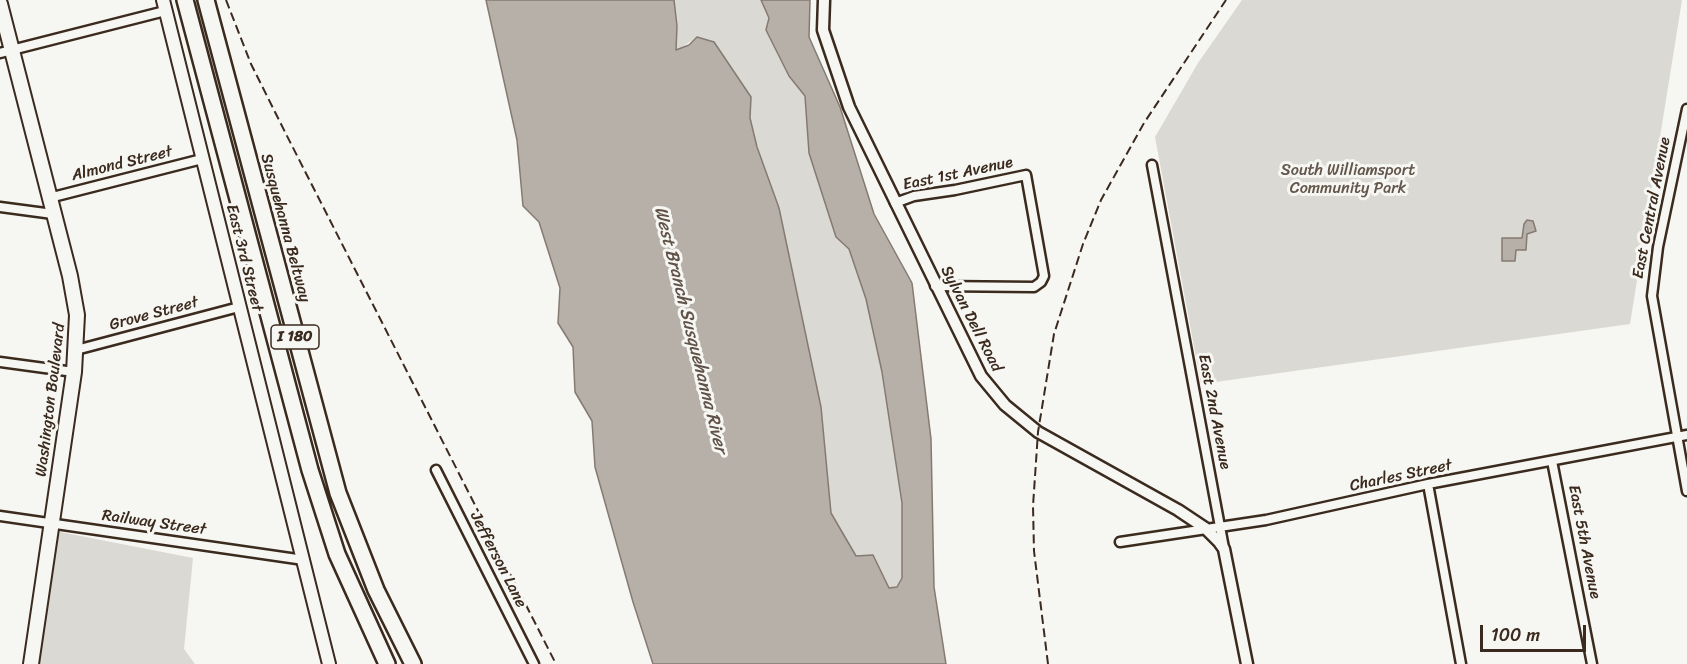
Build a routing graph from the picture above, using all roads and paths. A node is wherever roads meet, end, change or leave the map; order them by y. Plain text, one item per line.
1 (185, 0) edge
2 (206, 0) edge
3 (824, 0) edge
4 (0, 4) edge
5 (164, 5) edge
6 (6, 51) edge
7 (1687, 109) edge
8 (202, 159) junction
9 (1152, 165) dead end
10 (49, 198) junction
11 (895, 203) junction
12 (0, 207) edge
13 (53, 214) junction
14 (935, 286) junction
15 (239, 307) junction
16 (76, 350) junction
17 (0, 362) edge
18 (74, 372) junction
19 (1687, 435) edge
20 (1677, 437) junction
21 (1552, 461) junction
22 (436, 470) dead end
23 (1428, 484) junction
24 (1687, 491) edge
25 (0, 516) edge
26 (52, 523) junction
27 (350, 526) junction
28 (1220, 527) junction
29 (1205, 528) junction
30 (1120, 542) dead end
31 (1224, 549) junction
32 (304, 560) junction
33 (32, 664) edge
34 (329, 664) edge
35 (387, 664) edge
36 (413, 664) edge
37 (423, 664) edge
38 (534, 664) edge
39 (1247, 664) edge
40 (1461, 664) edge
41 (1592, 664) edge

1 - 35 highway, I 180
2 - 27 highway, Susquehanna Beltway / I 180
3 - 11 street, Sylvan Dell Road
4 - 6 main road, Washington Boulevard
5 - 6 street
5 - 8 main road, East 3rd Street
6 - 10 main road, Washington Boulevard
7 - 20 street, East Central Avenue
8 - 10 street, Almond Street
8 - 15 main road, East 3rd Street
9 - 28 street, East 2nd Avenue
10 - 13 main road, Washington Boulevard
11 - 14 street, Sylvan Dell Road
11 - 14 street, East 1st Avenue
12 - 13 street
13 - 16 main road, Washington Boulevard
14 - 29 street, Sylvan Dell Road
15 - 16 street, Grove Street
15 - 32 main road, East 3rd Street
16 - 18 main road, Washington Boulevard
17 - 18 street
18 - 26 main road, Washington Boulevard
19 - 20 street, Charles Street
20 - 21 street, Charles Street
20 - 24 street, East Central Avenue
21 - 23 street, Charles Street
21 - 41 street, East 5th Avenue
22 - 38 street, Jefferson Lane
23 - 28 street, Charles Street
23 - 40 street
25 - 26 street, Railway Street
26 - 32 street, Railway Street
26 - 33 main road, Washington Boulevard
27 - 36 highway, Susquehanna Beltway / I 180
27 - 37 highway
28 - 29 street, Charles Street
28 - 31 street, East 2nd Avenue
29 - 30 street, Charles Street
29 - 31 street, Sylvan Dell Road
31 - 39 street, East 2nd Avenue
32 - 34 main road, East 3rd Street

